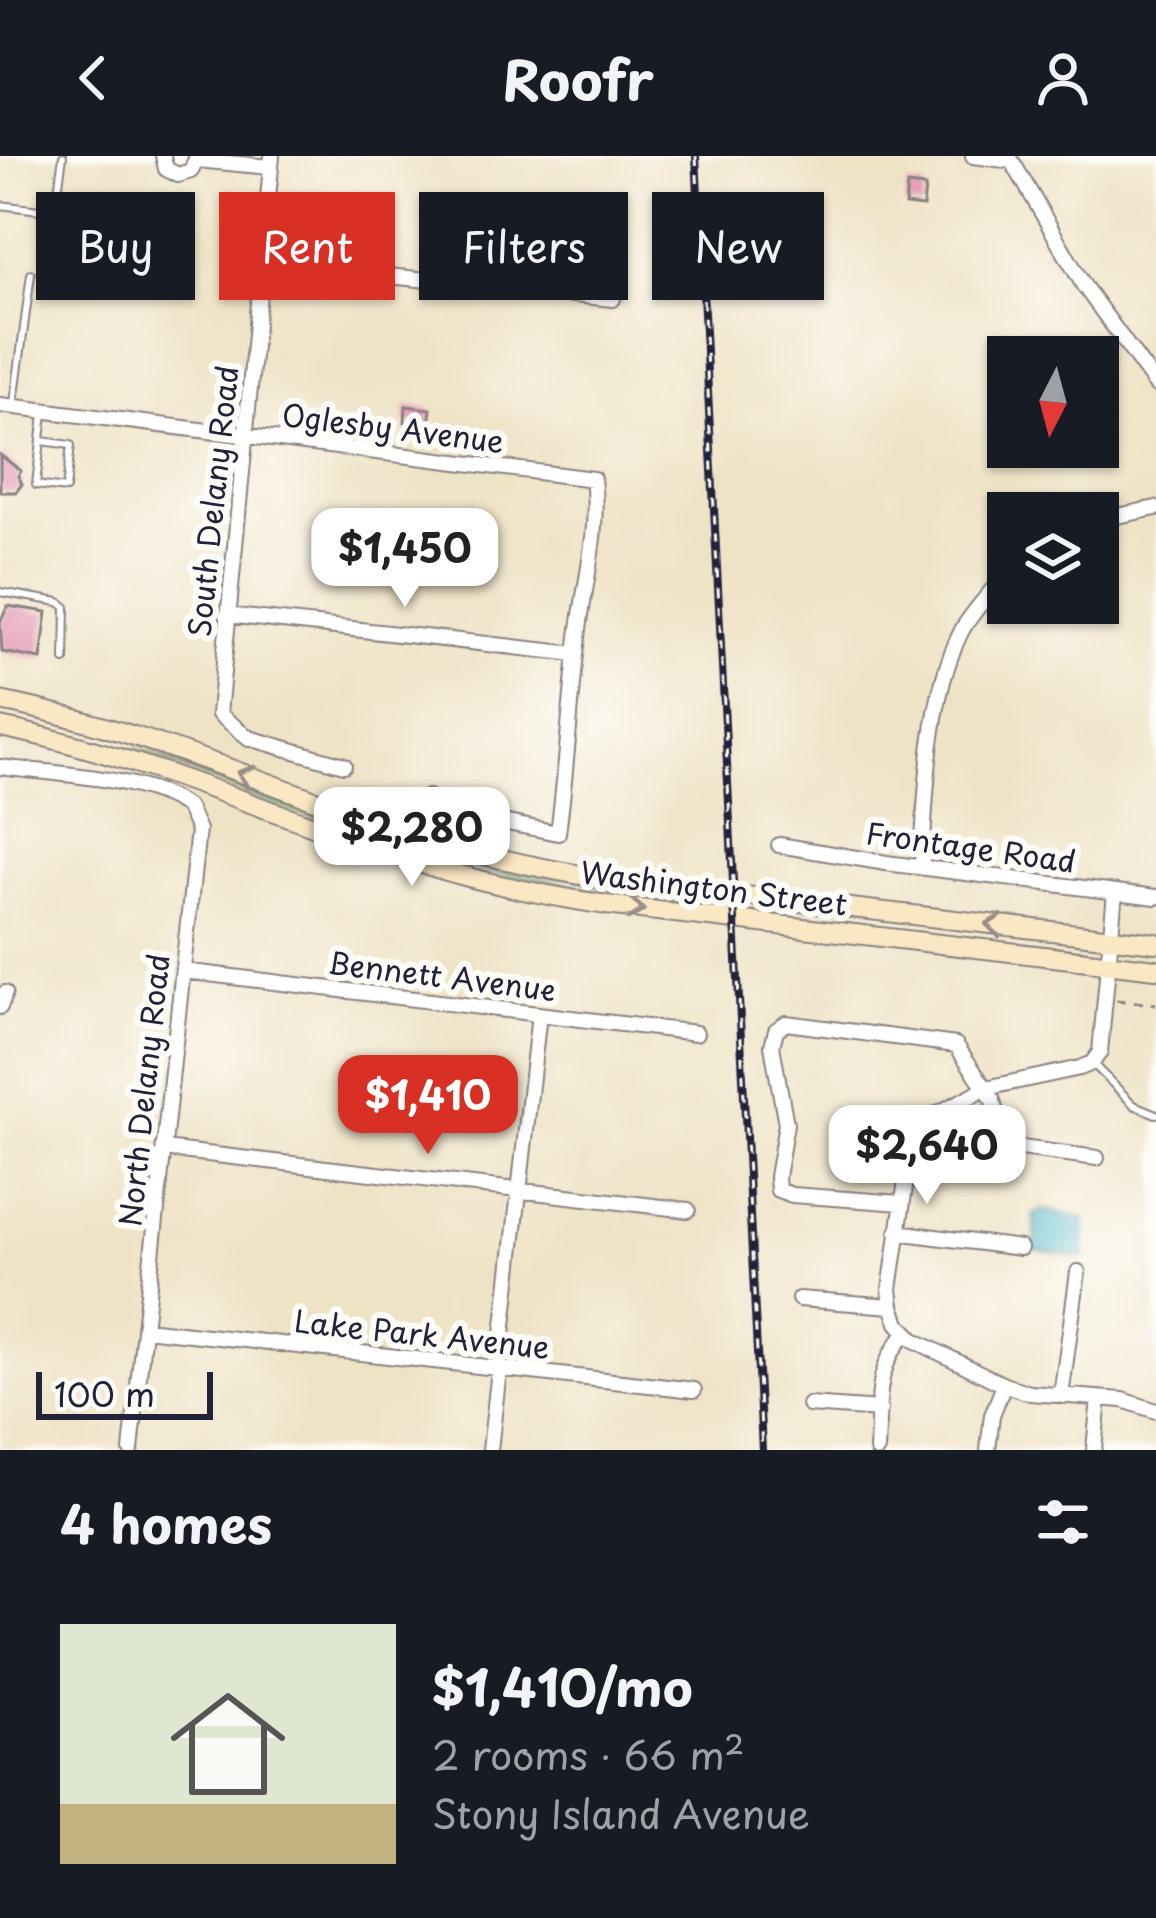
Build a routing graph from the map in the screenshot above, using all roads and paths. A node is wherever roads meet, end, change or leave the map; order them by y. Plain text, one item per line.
1 (63, 156) edge
2 (163, 156) edge
3 (973, 156) edge
4 (197, 158) edge
5 (271, 162) edge
6 (268, 192) edge
7 (0, 205) edge
8 (31, 274) dead end
9 (258, 300) edge
10 (1156, 385) edge
11 (7, 405) edge
12 (45, 410) junction
13 (245, 437) junction
14 (41, 441) junction
15 (1156, 508) edge
16 (1119, 516) edge
17 (0, 592) edge
18 (987, 596) edge
19 (227, 615) junction
20 (576, 654) junction
21 (65, 660) dead end
22 (0, 701) edge
23 (0, 727) edge
24 (344, 765) dead end
25 (0, 767) edge
26 (428, 797) dead end
27 (779, 845) dead end
28 (922, 866) junction
29 (1115, 892) junction
30 (1156, 897) edge
31 (1111, 938) junction
32 (1156, 943) edge
33 (1108, 964) junction
34 (1156, 969) edge
35 (182, 971) junction
36 (1105, 998) junction
37 (1156, 1004) edge
38 (539, 1014) junction
39 (696, 1033) dead end
40 (1092, 1063) junction
41 (986, 1088) junction
42 (1156, 1114) edge
43 (164, 1149) junction
44 (1096, 1158) dead end
45 (518, 1193) junction
46 (902, 1203) junction
47 (688, 1210) dead end
48 (897, 1232) junction
49 (1020, 1248) dead end
50 (1078, 1272) dead end
51 (799, 1299) dead end
52 (892, 1306) junction
53 (145, 1329) junction
54 (906, 1333) junction
55 (500, 1369) junction
56 (1004, 1385) junction
57 (694, 1390) dead end
58 (1061, 1396) junction
59 (1099, 1398) junction
60 (808, 1405) dead end
61 (880, 1410) junction
62 (1156, 1411) edge
63 (131, 1450) edge
64 (490, 1450) edge
65 (878, 1450) edge
66 (988, 1450) edge
67 (1094, 1450) edge

1 - 7 lane
2 - 4 street
3 - 10 street
4 - 5 street
5 - 6 street, South Delany Road
8 - 11 lane
9 - 13 street, South Delany Road
11 - 12 street, Oglesby Avenue
12 - 13 street, Oglesby Avenue
12 - 14 lane
13 - 19 street, South Delany Road
13 - 20 street, Oglesby Avenue
14 - 14 lane
15 - 16 street
17 - 21 lane
18 - 28 street
19 - 20 street
19 - 24 street, South Delany Road
20 - 26 street
31 -> 22 main road, Washington Street
23 -> 33 main road, Washington Street
25 - 35 street, North Delany Road
27 - 28 street, Frontage Road
28 - 29 street, Frontage Road
29 - 30 street, Frontage Road
29 - 31 street
31 - 32 main road, Washington Street
31 - 33 street
33 - 34 main road, Washington Street
33 - 36 street
35 - 38 street, Bennett Avenue
35 - 43 street, North Delany Road
36 - 37 path
36 - 40 street
38 - 39 street, Bennett Avenue
38 - 45 street
40 - 41 street
40 - 42 lane
41 - 44 street
41 - 46 street
41 - 46 street
43 - 45 street
43 - 53 street, North Delany Road
45 - 47 street
45 - 55 street
46 - 48 street
48 - 49 street
48 - 52 street
50 - 58 street
51 - 52 street
52 - 54 street
53 - 55 street, Lake Park Avenue
53 - 63 street, North Delany Road
54 - 56 street
54 - 61 street
55 - 57 street, Lake Park Avenue
55 - 64 street
56 - 58 street
56 - 66 street
58 - 59 street
59 - 62 street
59 - 67 street
60 - 61 street
61 - 65 street

